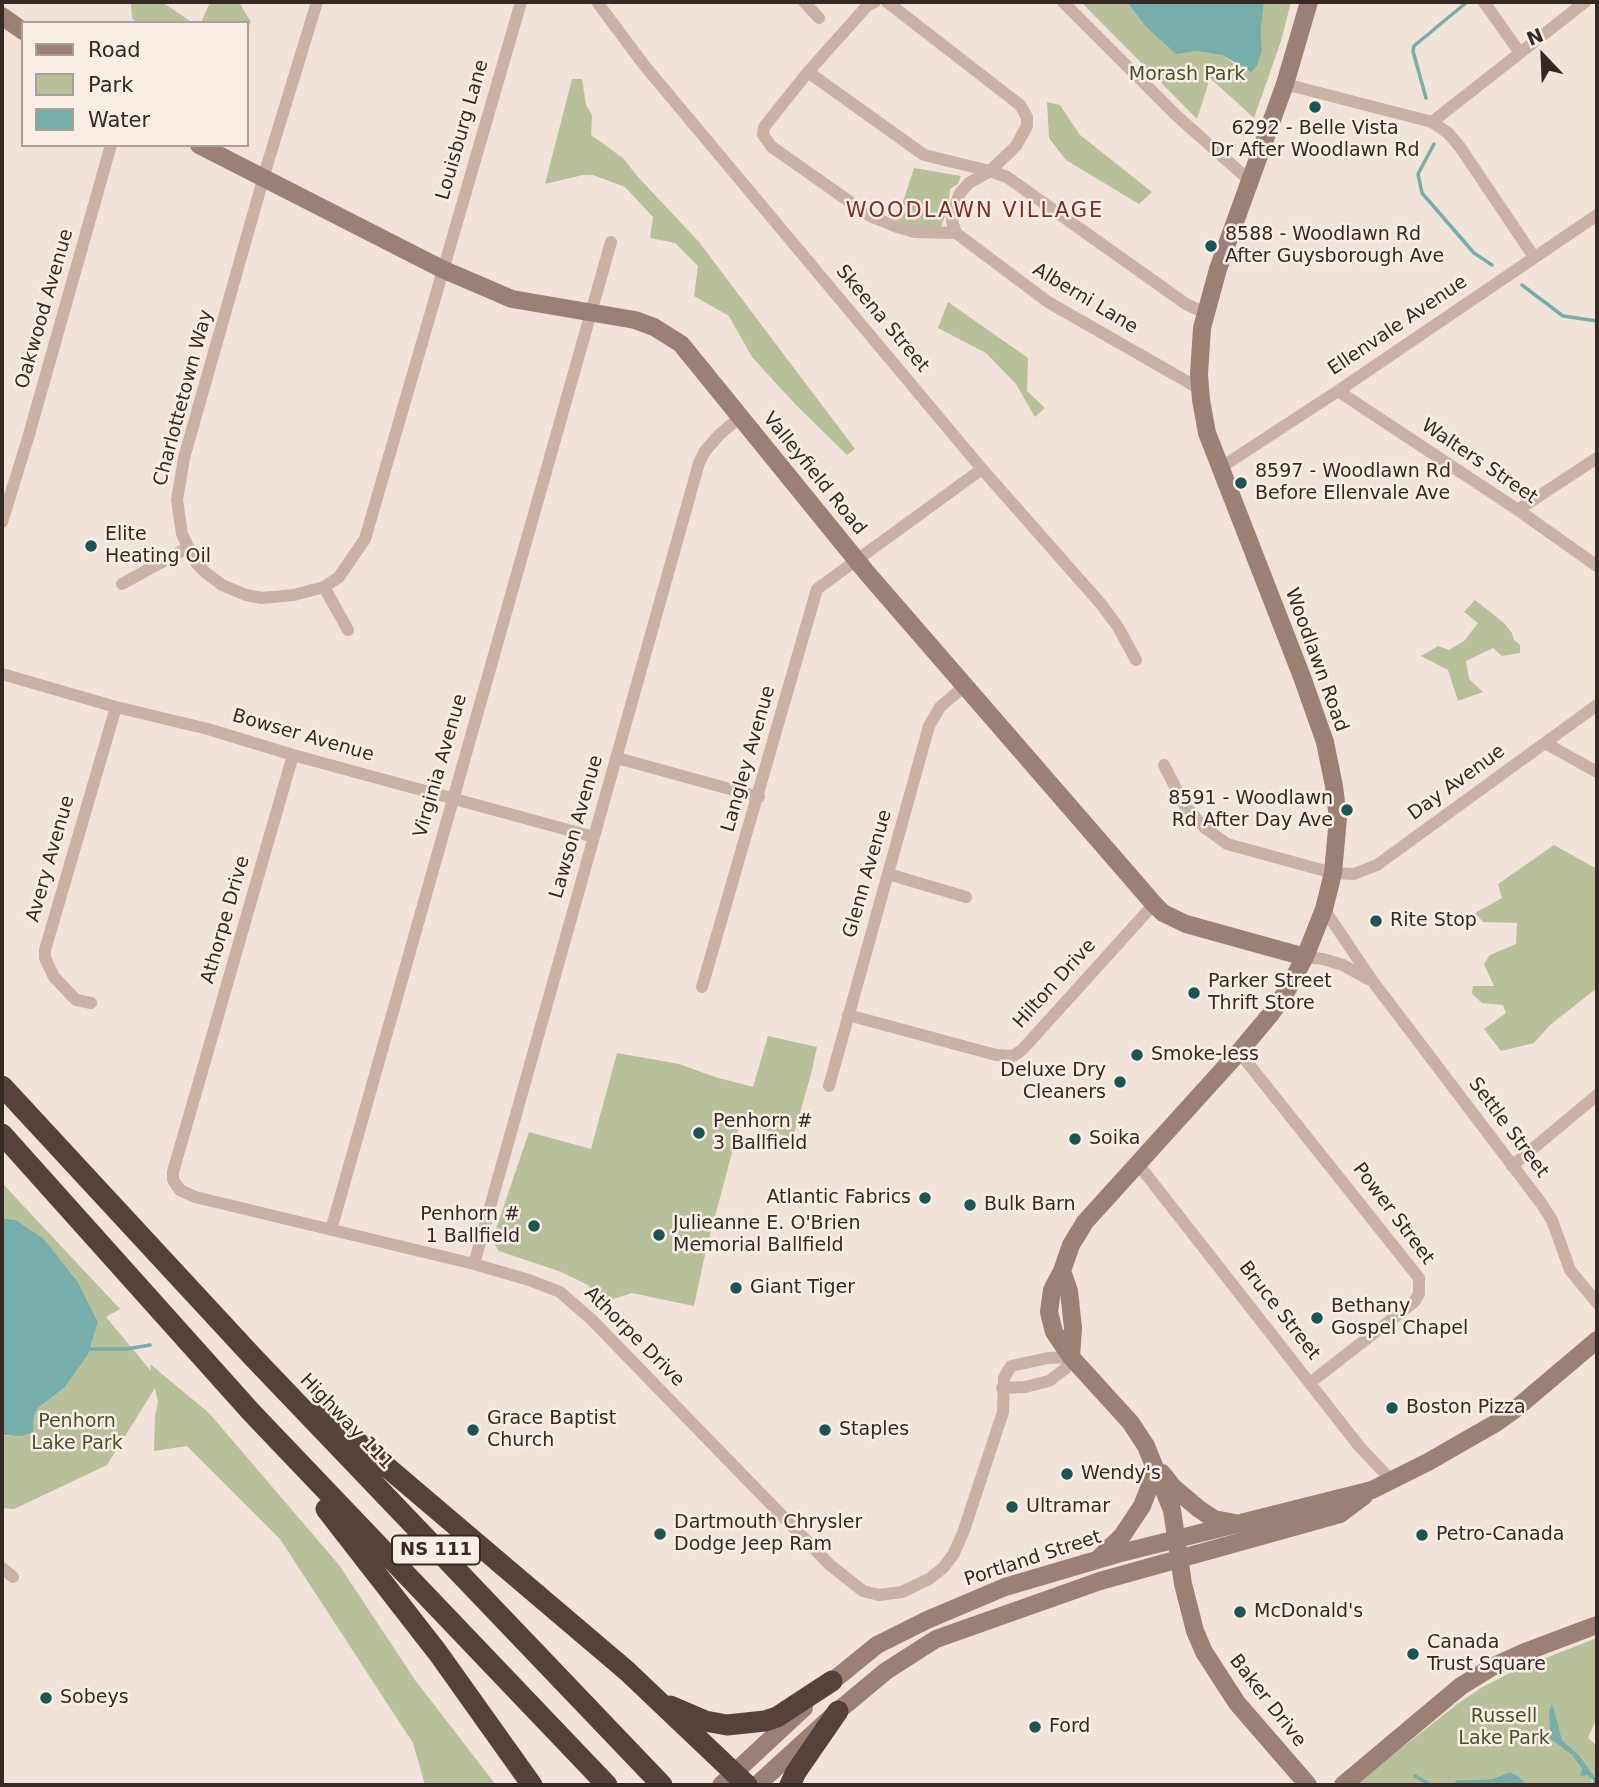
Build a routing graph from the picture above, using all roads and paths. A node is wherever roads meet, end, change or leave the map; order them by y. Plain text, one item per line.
1 (317, 2) edge
2 (521, 2) edge
3 (597, 2) edge
4 (804, 2) edge
5 (875, 2) edge
6 (887, 2) edge
7 (1063, 2) edge
8 (1309, 2) edge
9 (1484, 2) edge
10 (1585, 2) edge
11 (2, 16) edge
12 (819, 18) dead end
13 (21, 30) edge
14 (1520, 53) junction
15 (807, 72) junction
16 (1285, 84) junction
17 (1432, 122) junction
18 (110, 147) edge
19 (203, 147) edge
20 (990, 171) junction
21 (264, 178) junction
22 (1250, 181) junction
23 (1597, 215) edge
24 (956, 233) junction
25 (611, 242) dead end
26 (1534, 257) junction
27 (442, 269) junction
28 (590, 313) junction
29 (1205, 313) junction
30 (1200, 389) junction
31 (1338, 391) junction
32 (741, 416) junction
33 (1597, 457) edge
34 (1220, 468) junction
35 (982, 469) junction
36 (1518, 510) junction
37 (2, 522) edge
38 (187, 548) junction
39 (856, 560) junction
40 (1597, 566) edge
41 (122, 584) dead end
42 (324, 587) junction
43 (348, 629) dead end
44 (1136, 660) dead end
45 (2, 674) edge
46 (966, 685) junction
47 (1597, 705) edge
48 (116, 707) junction
49 (1545, 743) junction
50 (293, 755) junction
51 (617, 758) junction
52 (1164, 765) dead end
53 (1597, 772) edge
54 (453, 797) junction
55 (759, 797) junction
56 (594, 836) junction
57 (1333, 873) junction
58 (888, 874) junction
59 (966, 897) dead end
60 (1154, 904) junction
61 (1324, 909) junction
62 (1305, 957) junction
63 (1374, 984) junction
64 (702, 987) dead end
65 (91, 1003) dead end
66 (848, 1015) junction
67 (1239, 1052) junction
68 (2, 1086) edge
69 (829, 1086) dead end
70 (1597, 1095) edge
71 (2, 1134) edge
72 (1138, 1164) junction
73 (1512, 1166) junction
74 (331, 1230) junction
75 (474, 1264) junction
76 (1597, 1303) edge
77 (212, 1314) junction
78 (1597, 1340) edge
79 (1071, 1357) junction
80 (1311, 1382) junction
81 (1025, 1387) junction
82 (1002, 1388) junction
83 (1003, 1412) junction
84 (252, 1413) junction
85 (1154, 1463) junction
86 (1392, 1480) junction
87 (1372, 1490) junction
88 (1242, 1523) junction
89 (1175, 1539) junction
90 (1177, 1558) junction
91 (1095, 1560) junction
92 (2, 1568) edge
93 (13, 1577) dead end
94 (1597, 1625) edge
95 (832, 1681) junction
96 (657, 1700) junction
97 (838, 1711) junction
98 (1359, 1777) edge
99 (734, 1781) edge
100 (532, 1785) edge
101 (607, 1785) edge
102 (662, 1785) edge
103 (757, 1785) edge
104 (790, 1785) edge
105 (1308, 1785) edge
106 (1343, 1785) edge

1 - 21 street, Charlottetown Way
2 - 27 street, Louisburg Lane
3 - 35 street, Skeena Street
4 - 12 street
5 - 15 street
6 - 20 street
7 - 22 street
8 - 16 street, Woodlawn Road
9 - 14 street
10 - 14 street
11 - 13 street
14 - 17 street
15 - 20 street
15 - 24 street
16 - 17 street
16 - 22 street, Woodlawn Road
17 - 26 street
18 - 37 street, Oakwood Avenue
19 - 21 street, Valleyfield Road
20 - 24 street
20 - 29 street
21 - 27 street, Valleyfield Road
21 - 38 street, Charlottetown Way
22 - 29 street, Woodlawn Road
23 - 26 street, Ellenvale Avenue
24 - 30 street, Alberni Lane
25 - 28 street, Virginia Avenue
26 - 31 street, Ellenvale Avenue
27 - 28 street, Valleyfield Road
27 - 42 street
28 - 32 street, Valleyfield Road
28 - 54 street, Virginia Avenue
29 - 30 street, Woodlawn Road
30 - 34 street, Woodlawn Road
31 - 34 street, Ellenvale Avenue
31 - 36 street, Walters Street
32 - 39 street, Valleyfield Road
32 - 51 street, Lawson Avenue
33 - 36 street
34 - 57 street, Woodlawn Road
35 - 39 street, Langley Avenue
35 - 44 street, Skeena Street
36 - 40 street, Walters Street
38 - 41 street
38 - 42 street, Charlottetown Way
39 - 46 street, Valleyfield Road
39 - 55 street, Langley Avenue
42 - 43 street
45 - 48 street, Bowser Avenue
46 - 58 street, Glenn Avenue
46 - 60 street, Valleyfield Road
47 - 49 street, Day Avenue
48 - 50 street, Bowser Avenue
48 - 65 street, Avery Avenue
49 - 53 street
49 - 57 street, Day Avenue
50 - 54 street, Bowser Avenue
50 - 74 street, Athorpe Drive
51 - 55 street
51 - 56 street, Lawson Avenue
52 - 57 street
54 - 56 street, Bowser Avenue
54 - 74 street, Virginia Avenue
55 - 64 street, Langley Avenue
56 - 75 street, Lawson Avenue
57 - 61 street, Woodlawn Road
58 - 59 street
58 - 66 street, Glenn Avenue
60 - 62 street, Valleyfield Road
60 - 66 street, Hilton Drive
61 - 62 street, Woodlawn Road
61 - 63 street, Settle Street
62 - 63 street, Settle Street
62 - 67 street, Woodlawn Road
63 - 73 street, Settle Street
66 - 69 street, Glenn Avenue
67 - 72 street, Woodlawn Road
67 - 80 street, Power Street
68 - 77 highway, Highway 111 / NS 111
70 - 73 street
71 - 84 highway, NS 111
72 - 79 street, Woodlawn Road
72 - 80 street, Bruce Street
73 - 76 street, Settle Street
74 - 75 street, Athorpe Drive
75 - 83 street, Athorpe Drive
77 - 96 highway
77 - 102 highway, Highway 111 / NS 111
78 - 86 street, Portland Street
79 - 81 street
79 - 82 street
79 - 85 street, Woodlawn Road
80 - 86 street, Bruce Street
81 - 82 street
81 - 83 street, Athorpe Drive
82 - 83 street, Athorpe Drive
84 - 100 highway
84 - 101 highway, NS 111
85 - 88 street
85 - 89 street, Woodlawn Road
85 - 91 street
86 - 87 street, Portland Street
87 - 88 street, Portland Street
87 - 90 street, Portland Street
88 - 89 street, Portland Street
89 - 90 street, Woodlawn Road
89 - 91 street, Portland Street
90 - 97 street, Portland Street
90 - 105 street, Baker Drive
91 - 95 street, Portland Street
92 - 93 street
94 - 98 street
95 - 96 highway
95 - 99 street, Portland Street
96 - 99 highway
97 - 103 street, Portland Street
97 - 104 highway
98 - 106 street

